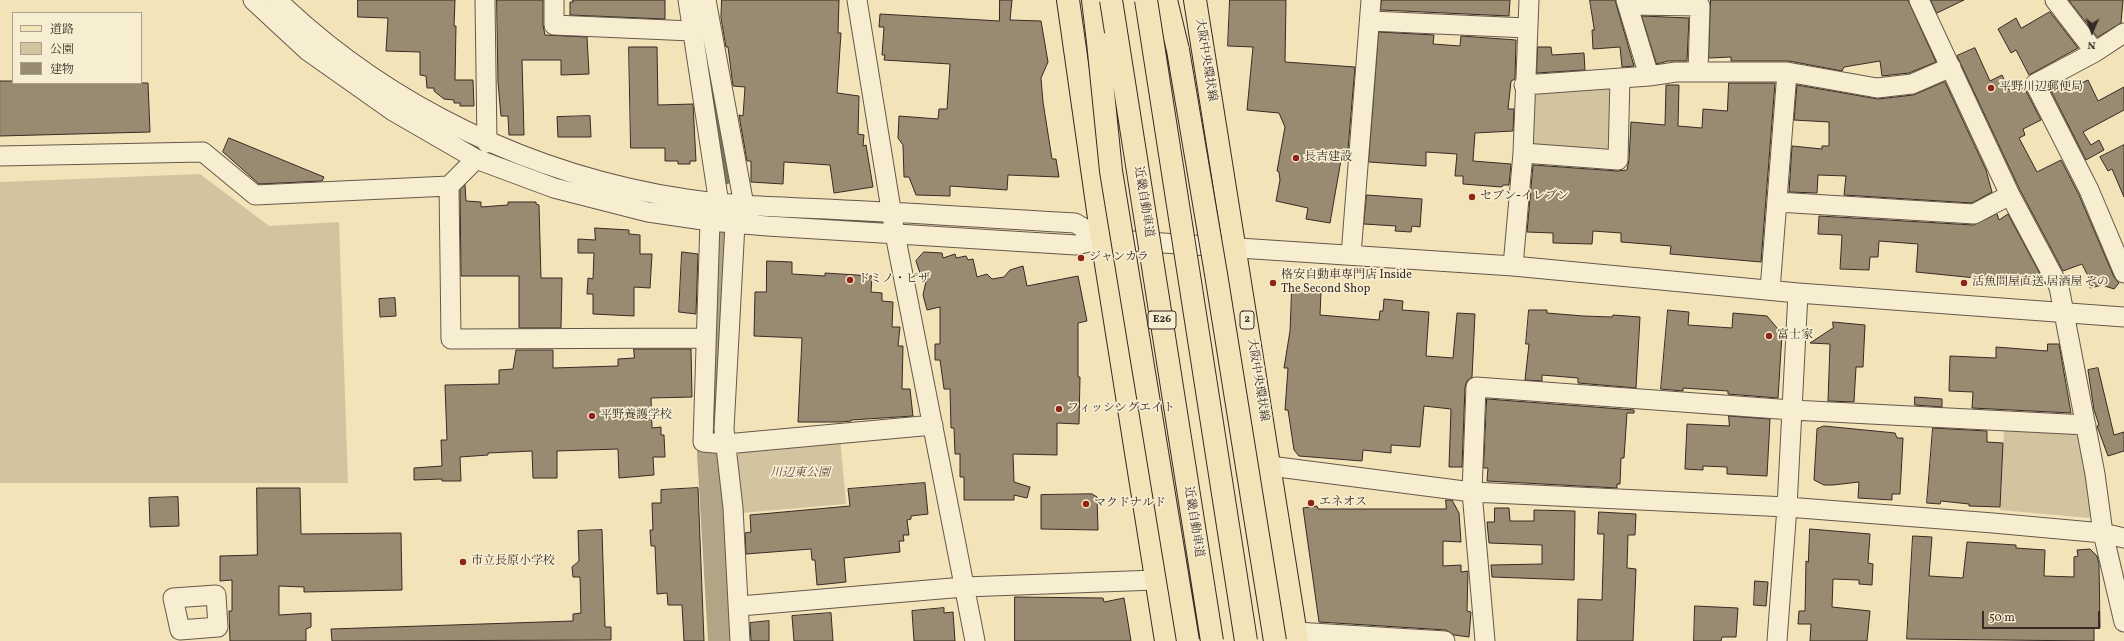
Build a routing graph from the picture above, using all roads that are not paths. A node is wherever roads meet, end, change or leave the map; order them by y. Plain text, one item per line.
1 (253, 0) edge
2 (277, 0) edge
3 (485, 0) edge
4 (554, 0) edge
5 (688, 0) edge
6 (706, 0) edge
7 (857, 0) edge
8 (1068, 0) edge
9 (1093, 0) edge
10 (1111, 0) edge
11 (1146, 0) edge
12 (1166, 0) edge
13 (1195, 0) edge
14 (1371, 0) edge
15 (1529, 0) edge
16 (1919, 0) edge
17 (2055, 0) edge
18 (1627, 2) edge
19 (1370, 21) junction
20 (1527, 28) junction
21 (692, 31) junction
22 (2124, 33) edge
23 (2096, 52) junction
24 (1951, 67) junction
25 (1698, 72) junction
26 (1787, 72) junction
27 (1649, 76) junction
28 (1620, 78) junction
29 (1524, 85) junction
30 (487, 143) junction
31 (1523, 153) junction
32 (0, 156) edge
33 (476, 159) junction
34 (449, 186) junction
35 (2010, 195) junction
36 (1777, 202) junction
37 (720, 204) junction
38 (744, 205) junction
39 (892, 212) junction
40 (710, 221) junction
41 (735, 224) junction
42 (896, 234) junction
43 (1102, 239) junction
44 (1236, 247) junction
45 (1351, 255) junction
46 (1513, 266) junction
47 (2124, 273) edge
48 (1770, 290) junction
49 (1798, 293) junction
50 (2065, 312) junction
51 (2124, 317) edge
52 (706, 338) junction
53 (1792, 410) junction
54 (933, 425) junction
55 (2086, 425) junction
56 (726, 444) junction
57 (1270, 466) junction
58 (1472, 492) junction
59 (1787, 507) junction
60 (2103, 533) junction
61 (2124, 538) edge
62 (1156, 580) junction
63 (964, 587) junction
64 (2121, 596) edge
65 (740, 606) junction
66 (2124, 622) edge
67 (1297, 637) edge
68 (740, 641) edge
69 (975, 641) edge
70 (1166, 641) edge
71 (1188, 641) edge
72 (1212, 641) edge
73 (1246, 641) edge
74 (1275, 641) edge
75 (1445, 641) edge
76 (1485, 641) edge
77 (1777, 641) edge

1 - 33 street
2 - 30 street
3 - 30 street
4 - 21 street
5 - 21 street
6 - 38 street
7 - 39 street
8 - 43 main road
9 - 71 main road, bridge
10 - 72 main road, 近畿自動車道 / E26, bridge
11 - 73 main road, bridge
12 - 74 main road, bridge
13 - 44 main road, 大阪中央環状線 / 2
14 - 19 street
15 - 20 street
16 - 24 street
17 - 23 street
18 - 25 street
18 - 27 street
19 - 20 street
19 - 45 street
20 - 29 street
21 - 37 street
22 - 23 street
23 - 47 street
24 - 26 street
24 - 35 street
25 - 26 street
25 - 27 street
26 - 36 street
27 - 28 street
28 - 29 street
28 - 31 street
29 - 31 street
30 - 37 street
31 - 46 street
32 - 34 street
33 - 34 street
33 - 40 street
34 - 52 street
35 - 36 street
35 - 50 street
36 - 48 street
37 - 38 street
38 - 39 street
39 - 42 street
39 - 43 street
40 - 41 street
40 - 52 street
41 - 42 street
41 - 56 street
42 - 43 street
42 - 54 street
43 - 44 street
43 - 62 main road
44 - 45 street
44 - 57 main road, 大阪中央環状線 / 2
45 - 46 street
46 - 48 street
48 - 49 street
49 - 50 street
49 - 53 street
50 - 51 street
50 - 55 street
52 - 56 street
53 - 55 street
53 - 58 street
53 - 59 street
54 - 56 street
54 - 63 street
55 - 60 street
56 - 65 street
57 - 58 street
57 - 67 main road, 大阪中央環状線 / 2
58 - 59 street
58 - 76 street
59 - 60 street
59 - 77 street
60 - 61 street
60 - 64 street
62 - 63 street
62 - 70 main road
63 - 65 street
63 - 69 street
64 - 66 street
65 - 68 street
67 - 75 street

